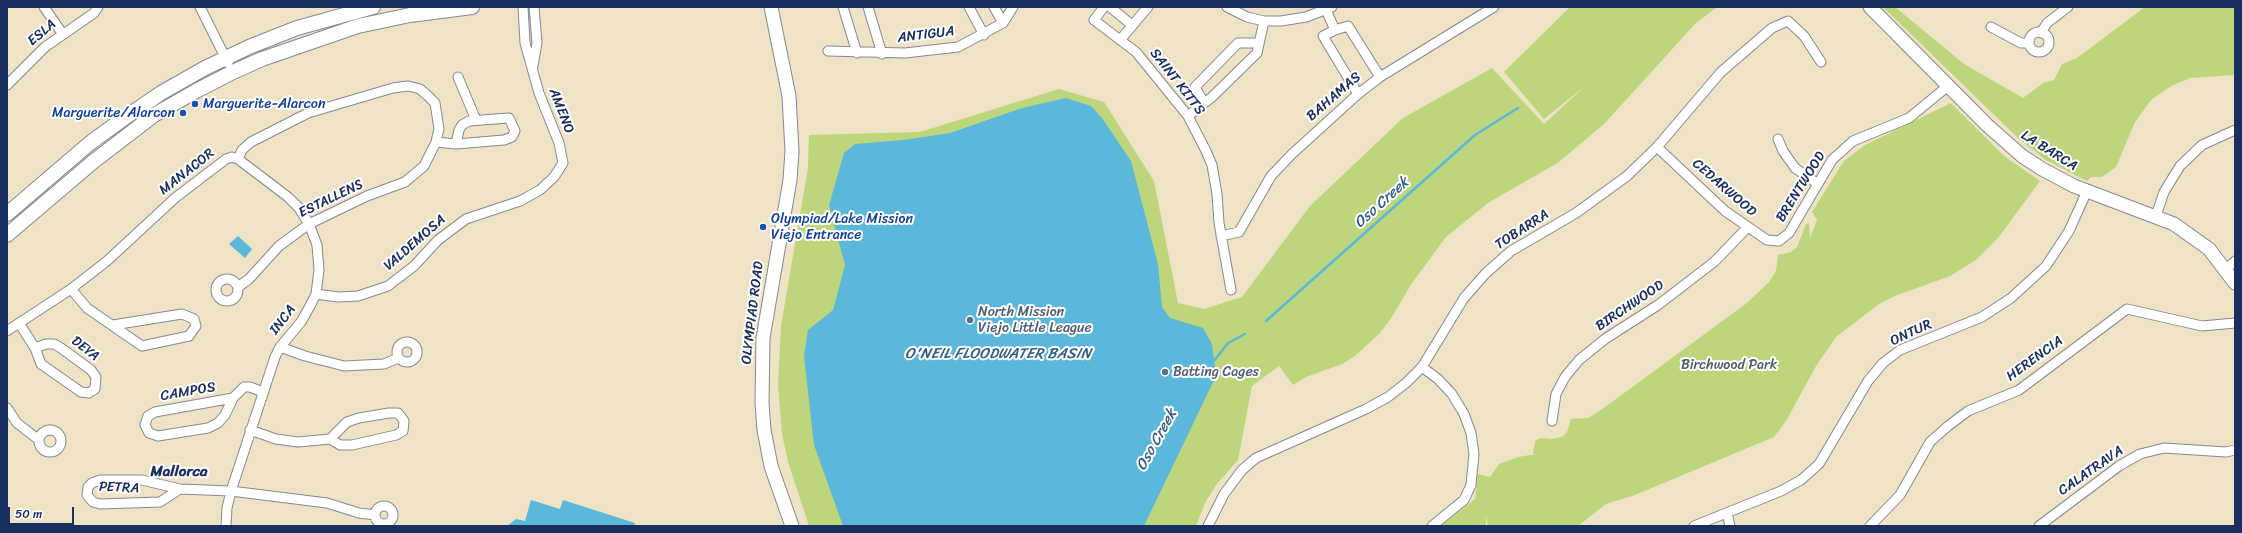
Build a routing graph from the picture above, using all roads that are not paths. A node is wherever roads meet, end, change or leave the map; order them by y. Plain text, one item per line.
1 (44, 7) edge
2 (98, 7) edge
3 (200, 7) edge
4 (373, 7) edge
5 (472, 7) edge
6 (523, 7) edge
7 (534, 7) edge
8 (771, 7) edge
9 (843, 7) edge
10 (868, 7) edge
11 (969, 7) edge
12 (994, 7) edge
13 (1013, 7) edge
14 (1104, 7) edge
15 (1110, 7) edge
16 (1148, 7) edge
17 (1227, 7) edge
18 (1494, 7) edge
19 (1870, 7) edge
20 (2068, 7) edge
21 (1329, 8) edge
22 (1264, 21) junction
23 (1003, 23) junction
24 (1132, 25) junction
25 (1990, 27) dead end
26 (1335, 30) junction
27 (62, 33) junction
28 (2041, 33) junction
29 (984, 35) junction
30 (1120, 40) junction
31 (525, 43) junction
32 (537, 43) junction
33 (1259, 43) junction
34 (2029, 44) junction
35 (828, 51) dead end
36 (857, 53) junction
37 (882, 54) junction
38 (225, 58) junction
39 (1821, 62) dead end
40 (532, 70) junction
41 (233, 72) junction
42 (458, 77) dead end
43 (1380, 77) junction
44 (7, 85) edge
45 (1948, 86) junction
46 (1358, 94) junction
47 (1204, 103) junction
48 (1188, 116) junction
49 (476, 120) junction
50 (2235, 130) edge
51 (1778, 139) dead end
52 (436, 142) junction
53 (456, 144) junction
54 (1657, 147) junction
55 (238, 158) junction
56 (564, 162) joint
57 (1818, 184) junction
58 (2087, 191) junction
59 (7, 214) edge
60 (2156, 216) junction
61 (309, 224) junction
62 (1747, 228) junction
63 (7, 235) edge
64 (1221, 236) junction
65 (1779, 241) joint
66 (2230, 265) edge
67 (2235, 283) edge
68 (238, 287) dead end
69 (71, 289) junction
70 (1231, 290) dead end
71 (316, 294) junction
72 (2235, 323) edge
73 (19, 324) junction
74 (113, 325) junction
75 (7, 331) edge
76 (280, 347) junction
77 (35, 348) junction
78 (398, 358) dead end
79 (1422, 367) junction
80 (263, 392) junction
81 (233, 398) junction
82 (7, 408) edge
83 (1552, 421) dead end
84 (250, 430) junction
85 (330, 439) junction
86 (39, 440) dead end
87 (2235, 450) edge
88 (180, 489) junction
89 (231, 491) junction
90 (1727, 513) junction
91 (375, 515) dead end
92 (226, 526) edge
93 (792, 526) edge
94 (1208, 526) edge
95 (1432, 526) edge
96 (1694, 526) edge
97 (1730, 526) edge
98 (1870, 526) edge
99 (2039, 526) edge

1 - 27 street
2 - 27 street, ESLA
3 - 38 street
4 - 38 main road
5 - 41 main road
6 - 31 street, AMENO
7 - 32 street, AMENO
8 - 93 main road, OLYMPIAD ROAD
9 - 36 street
10 - 37 street
11 - 29 street
12 - 23 street
13 - 23 street, ANTIGUA
14 - 30 street, SAINT KITTS
15 - 24 street
16 - 24 street
17 - 22 street
18 - 43 street, BAHAMAS
19 - 45 main road, LA BARCA
20 - 28 street
21 - 22 street
21 - 26 street
22 - 33 street
23 - 29 street, ANTIGUA
24 - 30 street
25 - 34 street
26 - 43 street
26 - 46 street
27 - 44 street, ESLA
28 - 34 street
28 - 34 street
29 - 37 street, ANTIGUA
30 - 48 street, SAINT KITTS
31 - 32 street
31 - 40 street, AMENO
32 - 40 street, AMENO
33 - 47 street
33 - 47 street
35 - 36 street, ANTIGUA
36 - 37 street, ANTIGUA
38 - 41 street
38 - 59 main road
39 - 54 street, TOBARRA
40 - 56 street, AMENO
41 - 63 main road
42 - 49 street
43 - 46 street, BAHAMAS
45 - 57 street, BRENTWOOD
45 - 58 main road, LA BARCA
46 - 64 street, BAHAMAS
47 - 48 street
48 - 64 street, SAINT KITTS
49 - 53 street
49 - 53 street
50 - 60 street
51 - 57 street
52 - 53 street
52 - 55 street, MANACOR
52 - 61 street, ESTALLENS
54 - 62 street, CEDARWOOD
54 - 79 street, TOBARRA
55 - 61 street, INCA
55 - 69 street, MANACOR
56 - 71 street, VALDEMOSA
57 - 65 street, BRENTWOOD
58 - 60 main road, LA BARCA
58 - 90 street, ONTUR
60 - 66 main road, LA BARCA
61 - 68 street, ESTALLENS
61 - 71 street, INCA
62 - 65 street, CEDARWOOD
62 - 83 street, BIRCHWOOD
64 - 70 street, SAINT KITTS
66 - 67 main road, LA BARCA
69 - 73 street, MANACOR
69 - 74 street
71 - 76 street, INCA
72 - 98 street, HERENCIA
73 - 75 street, MANACOR
73 - 77 street, DEYA
74 - 74 street
76 - 78 street
76 - 80 street, INCA
77 - 77 street, DEYA
79 - 94 street, TOBARRA
79 - 95 street
80 - 81 street, CAMPOS
80 - 84 street, INCA
81 - 81 street, CAMPOS
82 - 86 street
84 - 85 street
84 - 89 street, INCA
85 - 85 street
87 - 99 street, CALATRAVA
88 - 88 street, PETRA
88 - 89 street, PETRA
89 - 91 street, PETRA
89 - 92 street, INCA
90 - 96 street, ONTUR
90 - 97 street

